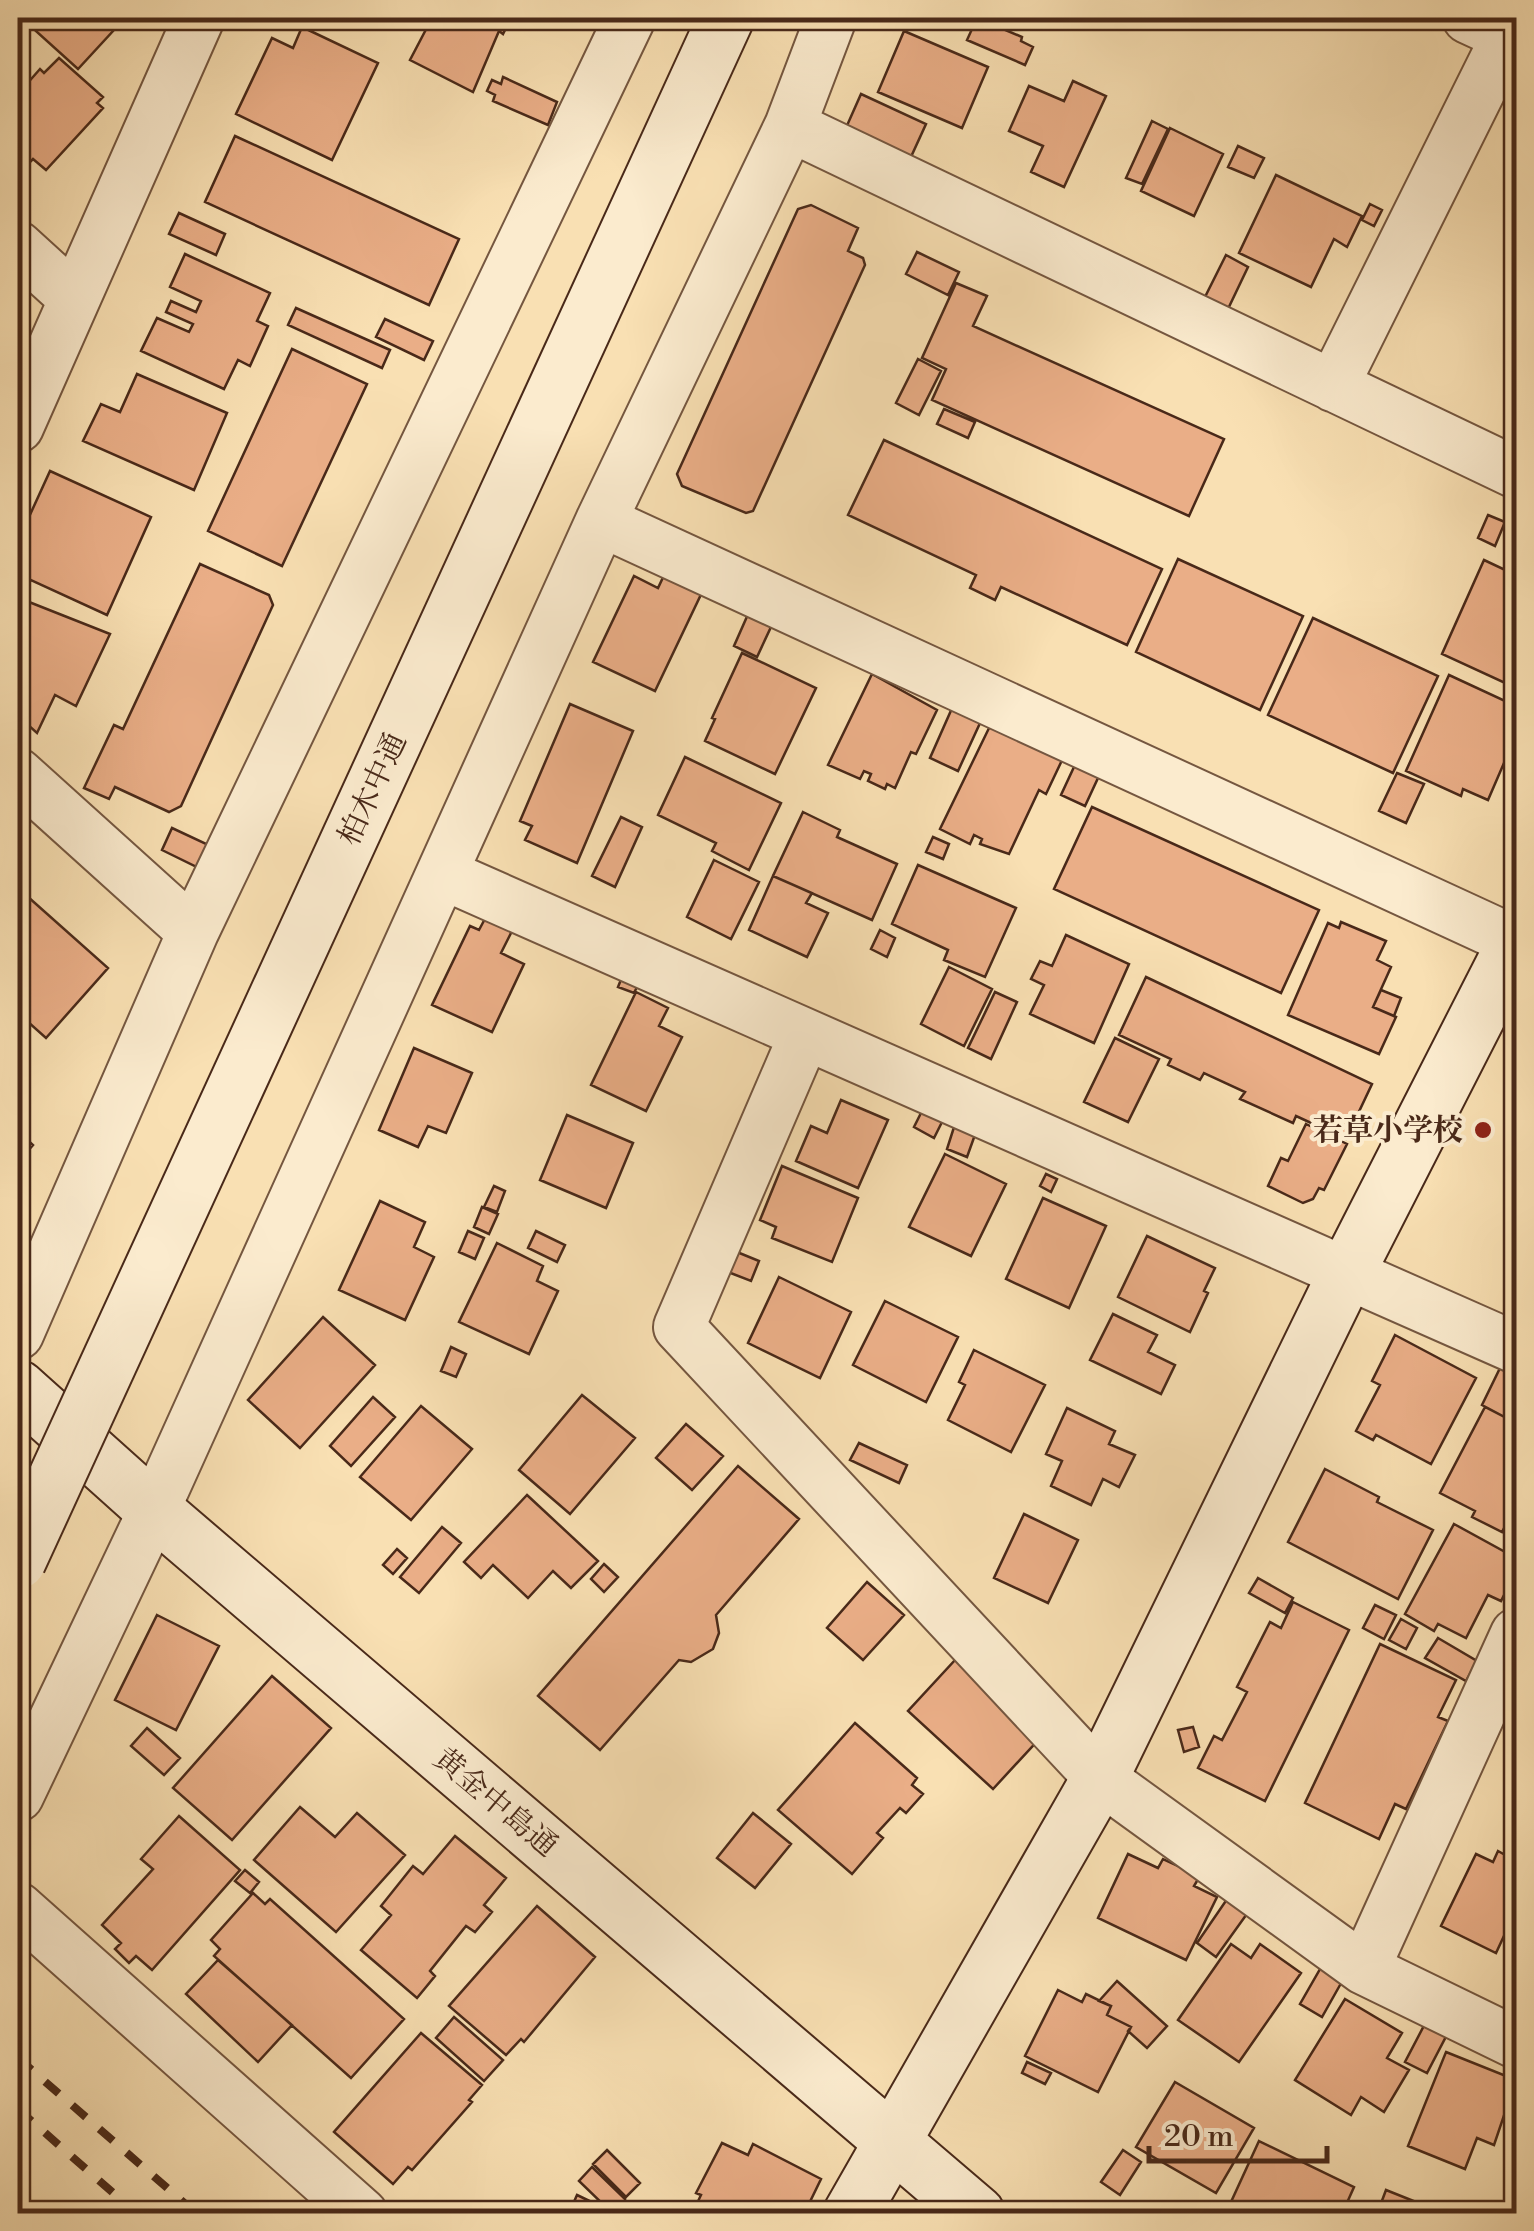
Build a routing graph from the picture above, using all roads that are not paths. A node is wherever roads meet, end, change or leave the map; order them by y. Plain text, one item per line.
1 (199, 18) edge
2 (630, 18) edge
3 (726, 18) edge
4 (831, 18) edge
5 (1468, 18) edge
6 (790, 126) junction
7 (18, 248) edge
8 (74, 298) junction
9 (1333, 386) junction
10 (18, 427) edge
11 (1516, 473) edge
12 (602, 521) junction
13 (18, 774) edge
14 (443, 874) junction
15 (193, 932) junction
16 (1516, 941) edge
17 (805, 1034) junction
18 (1346, 1274) junction
19 (18, 1334) edge
20 (1516, 1348) edge
21 (18, 1388) edge
22 (154, 1510) junction
23 (18, 1560) edge
24 (1516, 1634) edge
25 (1100, 1778) junction
26 (18, 1796) edge
27 (18, 1908) edge
28 (1364, 1969) junction
29 (1516, 2043) edge
30 (892, 2138) junction
31 (362, 2214) edge
32 (851, 2214) edge
33 (977, 2214) edge

1 - 8 street
2 - 15 street
3 - 23 street, 柏木中通, bridge
4 - 6 street
5 - 9 street
6 - 9 street
6 - 12 street
7 - 8 street
8 - 10 street
9 - 11 street
12 - 14 street
12 - 16 street
13 - 15 street
14 - 17 street
14 - 22 street
15 - 19 street
16 - 18 street
17 - 18 street
17 - 25 street
18 - 20 street
18 - 25 street
21 - 22 street, 黄金中島通
22 - 26 street
22 - 30 street, 黄金中島通
24 - 28 street
25 - 28 street
25 - 30 street
27 - 31 street
28 - 29 street
30 - 32 street
30 - 33 street, 黄金中島通

